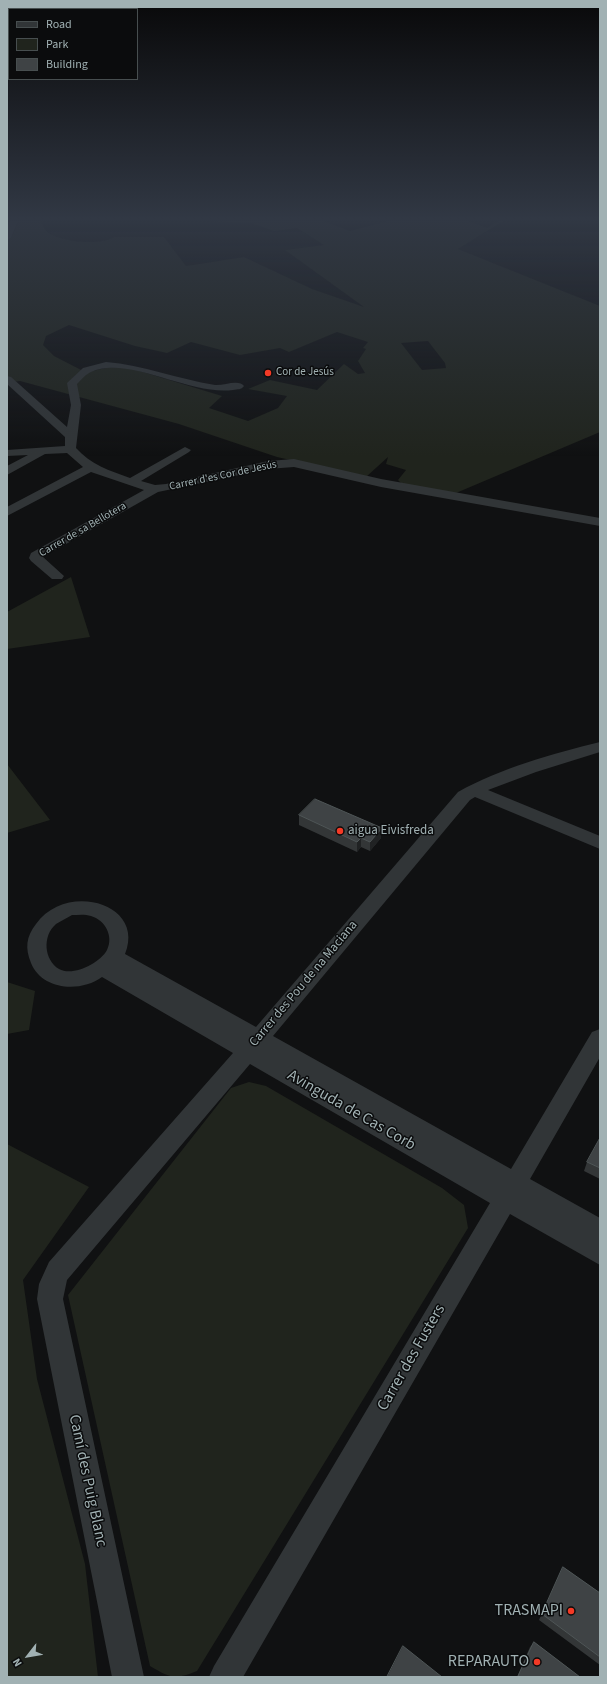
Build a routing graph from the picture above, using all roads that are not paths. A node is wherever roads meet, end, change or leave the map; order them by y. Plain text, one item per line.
1 (7, 379) edge
2 (239, 386) dead end
3 (71, 436) junction
4 (70, 449) junction
5 (185, 450) dead end
6 (42, 451) junction
7 (7, 453) edge
8 (90, 467) junction
9 (7, 471) edge
10 (131, 482) junction
11 (155, 489) junction
12 (7, 512) edge
13 (600, 522) edge
14 (57, 576) dead end
15 (600, 747) edge
16 (473, 790) junction
17 (600, 843) edge
18 (108, 963) junction
19 (600, 1038) edge
20 (253, 1045) junction
21 (510, 1191) junction
22 (600, 1231) edge
23 (600, 1253) edge
24 (52, 1284) joint
25 (128, 1677) edge
26 (225, 1677) edge

1 - 3 street
2 - 3 street
3 - 4 street
4 - 6 street
4 - 8 street, Carrer d'es Cor de Jesús
5 - 10 street
6 - 7 street
6 - 9 street
8 - 10 street, Carrer d'es Cor de Jesús
8 - 12 street
10 - 11 street, Carrer d'es Cor de Jesús
11 - 13 street, Carrer d'es Cor de Jesús
11 - 14 street, Carrer de sa Bellotera
15 - 16 street, Carrer des Pou de na Maciana
16 - 17 street
16 - 20 street, Carrer des Pou de na Maciana
18 - 18 street
18 - 20 street, Avinguda de Cas Corb
19 - 21 street, Carrer des Fusters
20 - 21 street, Avinguda de Cas Corb
20 - 24 street, Carrer des Pou de na Maciana
21 - 22 street, Avinguda de Cas Corb
21 - 23 street, Avinguda de Cas Corb
21 - 26 street, Carrer des Fusters
24 - 25 street, Camí des Puig Blanc

